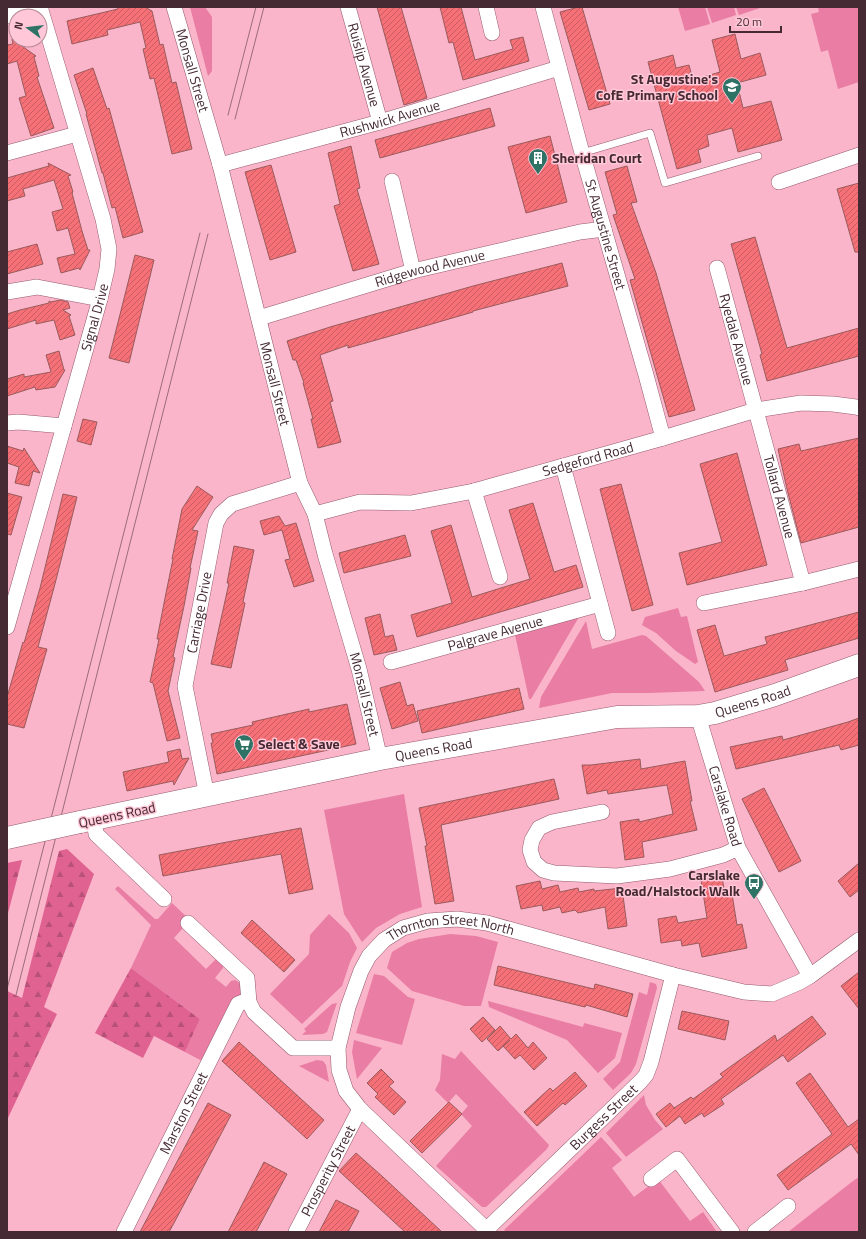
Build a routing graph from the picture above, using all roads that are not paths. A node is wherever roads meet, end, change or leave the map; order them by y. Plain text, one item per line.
1 (41, 7) edge
2 (174, 7) edge
3 (348, 7) edge
4 (486, 7) edge
5 (543, 7) edge
6 (7, 16) edge
7 (492, 33) dead end
8 (559, 68) junction
9 (380, 122) junction
10 (77, 134) junction
11 (7, 153) edge
12 (582, 153) junction
13 (859, 155) edge
14 (758, 156) dead end
15 (220, 165) junction
16 (392, 181) dead end
17 (780, 182) dead end
18 (604, 229) junction
19 (717, 268) dead end
20 (413, 271) junction
21 (7, 292) edge
22 (100, 299) junction
23 (259, 318) junction
24 (859, 408) edge
25 (756, 410) junction
26 (7, 423) edge
27 (64, 426) junction
28 (663, 438) junction
29 (562, 466) junction
30 (300, 483) junction
31 (474, 491) junction
32 (315, 514) junction
33 (859, 569) edge
34 (500, 577) dead end
35 (803, 583) junction
36 (704, 603) dead end
37 (600, 604) junction
38 (7, 627) edge
39 (608, 633) dead end
40 (391, 662) dead end
41 (859, 665) edge
42 (698, 716) junction
43 (380, 759) junction
44 (207, 796) junction
45 (602, 812) dead end
46 (87, 821) junction
47 (7, 838) edge
48 (738, 848) junction
49 (164, 899) dead end
50 (188, 923) dead end
51 (859, 940) edge
52 (673, 975) junction
53 (810, 976) junction
54 (249, 1002) junction
55 (338, 1048) junction
56 (360, 1109) junction
57 (651, 1179) dead end
58 (788, 1206) dead end
59 (487, 1231) edge
60 (124, 1232) edge
61 (296, 1232) edge
62 (732, 1232) edge
63 (755, 1232) edge

1 - 6 street
1 - 10 street, Signal Drive
2 - 15 street, Monsall Street
3 - 9 street, Ruislip Avenue
4 - 7 street
5 - 8 street, St Augustine Street
8 - 9 street, Rushwick Avenue
8 - 12 street, St Augustine Street
9 - 15 street, Rushwick Avenue
10 - 11 street
10 - 22 street, Signal Drive
12 - 14 lane
12 - 18 street, St Augustine Street
13 - 17 street
15 - 23 street, Monsall Street
16 - 20 street
18 - 20 street, Ridgewood Avenue
18 - 28 street, St Augustine Street
19 - 25 street, Ryedale Avenue
20 - 23 street, Ridgewood Avenue
21 - 22 street
22 - 27 street, Signal Drive
23 - 30 street, Monsall Street
24 - 25 street, Sedgeford Road
25 - 28 street, Sedgeford Road
25 - 35 street, Tollard Avenue
26 - 27 street
27 - 38 street, Signal Drive
28 - 29 street, Sedgeford Road
29 - 31 street, Sedgeford Road
29 - 37 street
30 - 32 street, Monsall Street
30 - 44 street, Carriage Drive
31 - 32 street, Sedgeford Road
31 - 34 street
32 - 43 street, Monsall Street
33 - 35 street
35 - 36 street
37 - 39 street
37 - 40 street, Palgrave Avenue
41 - 42 highway, Queens Road
42 - 43 highway, Queens Road
42 - 48 street, Carslake Road
43 - 44 highway, Queens Road
44 - 46 highway, Queens Road
45 - 48 street
46 - 47 highway, Queens Road, bridge
46 - 49 street
48 - 53 street, Carslake Road
50 - 54 street
51 - 53 street, Thornton Street North
52 - 53 street, Thornton Street North
52 - 55 street, Thornton Street North
52 - 59 street, Burgess Street
54 - 55 street
54 - 60 street, Marston Street
55 - 56 street, Thornton Street North
56 - 59 street, Thornton Street North
56 - 61 street, Prosperity Street
57 - 62 street
58 - 63 street

